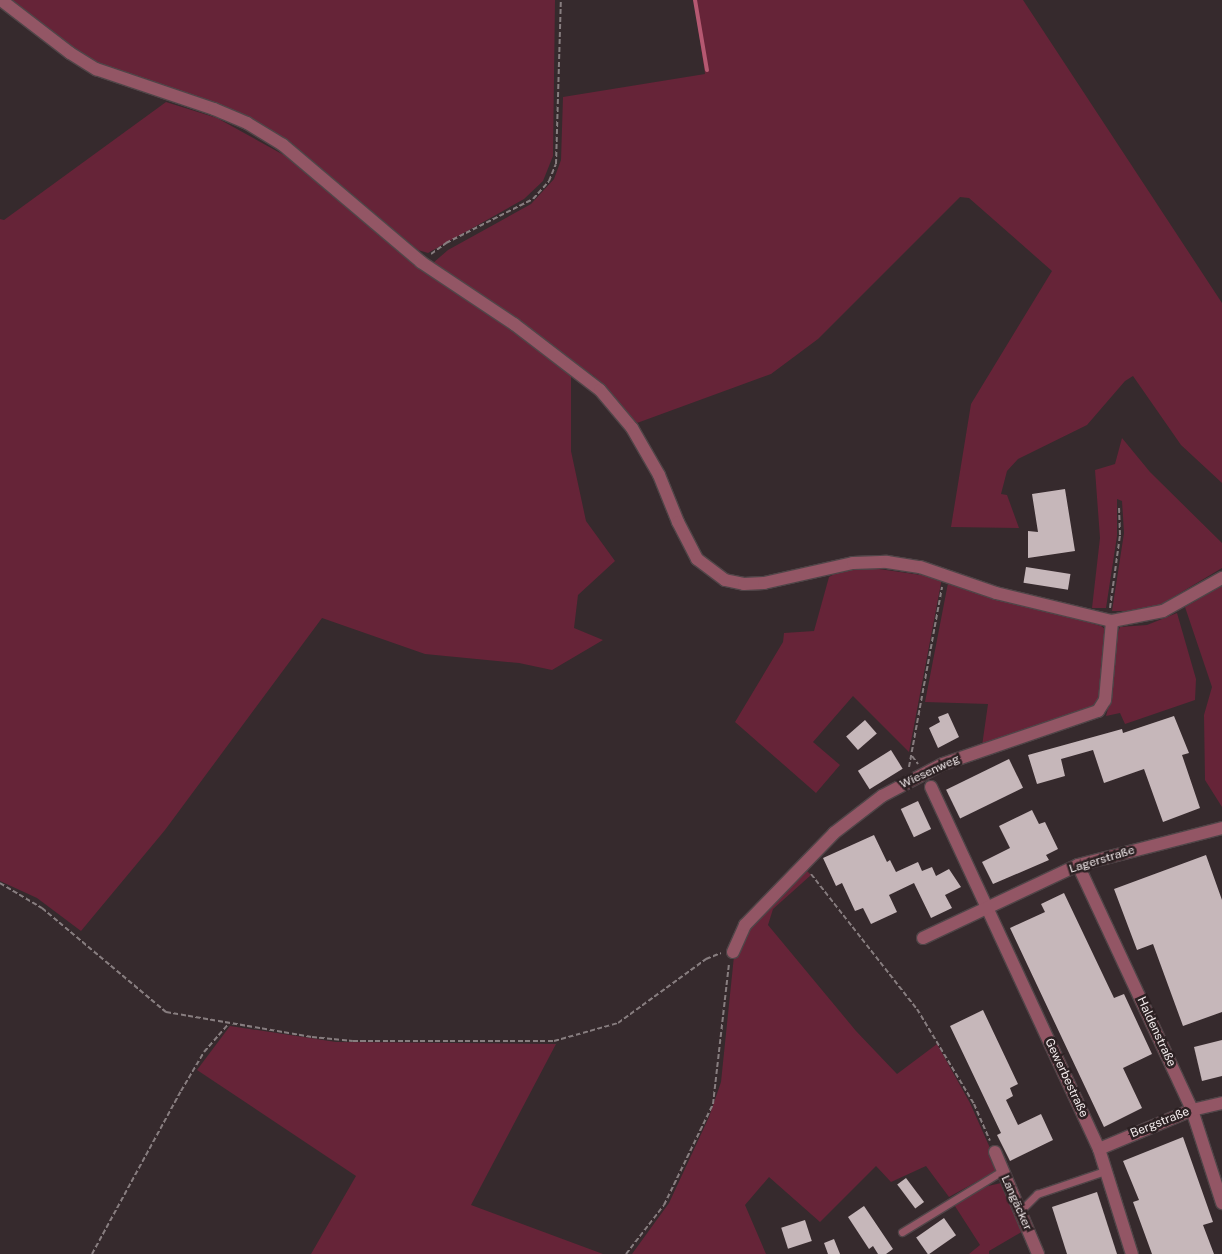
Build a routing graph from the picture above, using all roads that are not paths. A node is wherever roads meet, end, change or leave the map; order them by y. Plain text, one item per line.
1 (1, 0) edge
2 (1222, 578) edge
3 (1110, 621) junction
4 (930, 787) dead end
5 (1222, 828) edge
6 (1078, 865) junction
7 (987, 907) junction
8 (923, 938) dead end
9 (733, 952) road end
10 (1222, 1103) edge
11 (1192, 1110) junction
12 (1098, 1149) junction
13 (995, 1152) road end
14 (1002, 1171) junction
15 (1106, 1171) junction
16 (1222, 1203) edge
17 (1021, 1210) junction
18 (902, 1232) dead end
19 (1038, 1254) edge
20 (1132, 1254) edge

1 - 3 street
2 - 3 street
3 - 9 street, Wiesenweg
4 - 7 street
5 - 6 street, Lagerstraße
6 - 7 street, Lagerstraße
6 - 11 street, Haldenstraße
7 - 8 street, Lagerstraße
7 - 12 street, Gewerbestraße
10 - 11 street, Bergstraße
11 - 12 street, Bergstraße
11 - 16 street, Haldenstraße
12 - 15 street, Gewerbestraße
13 - 14 street, Langäcker
14 - 17 street, Langäcker
14 - 18 lane
15 - 17 lane
15 - 20 street, Gewerbestraße
17 - 19 street, Langäcker

